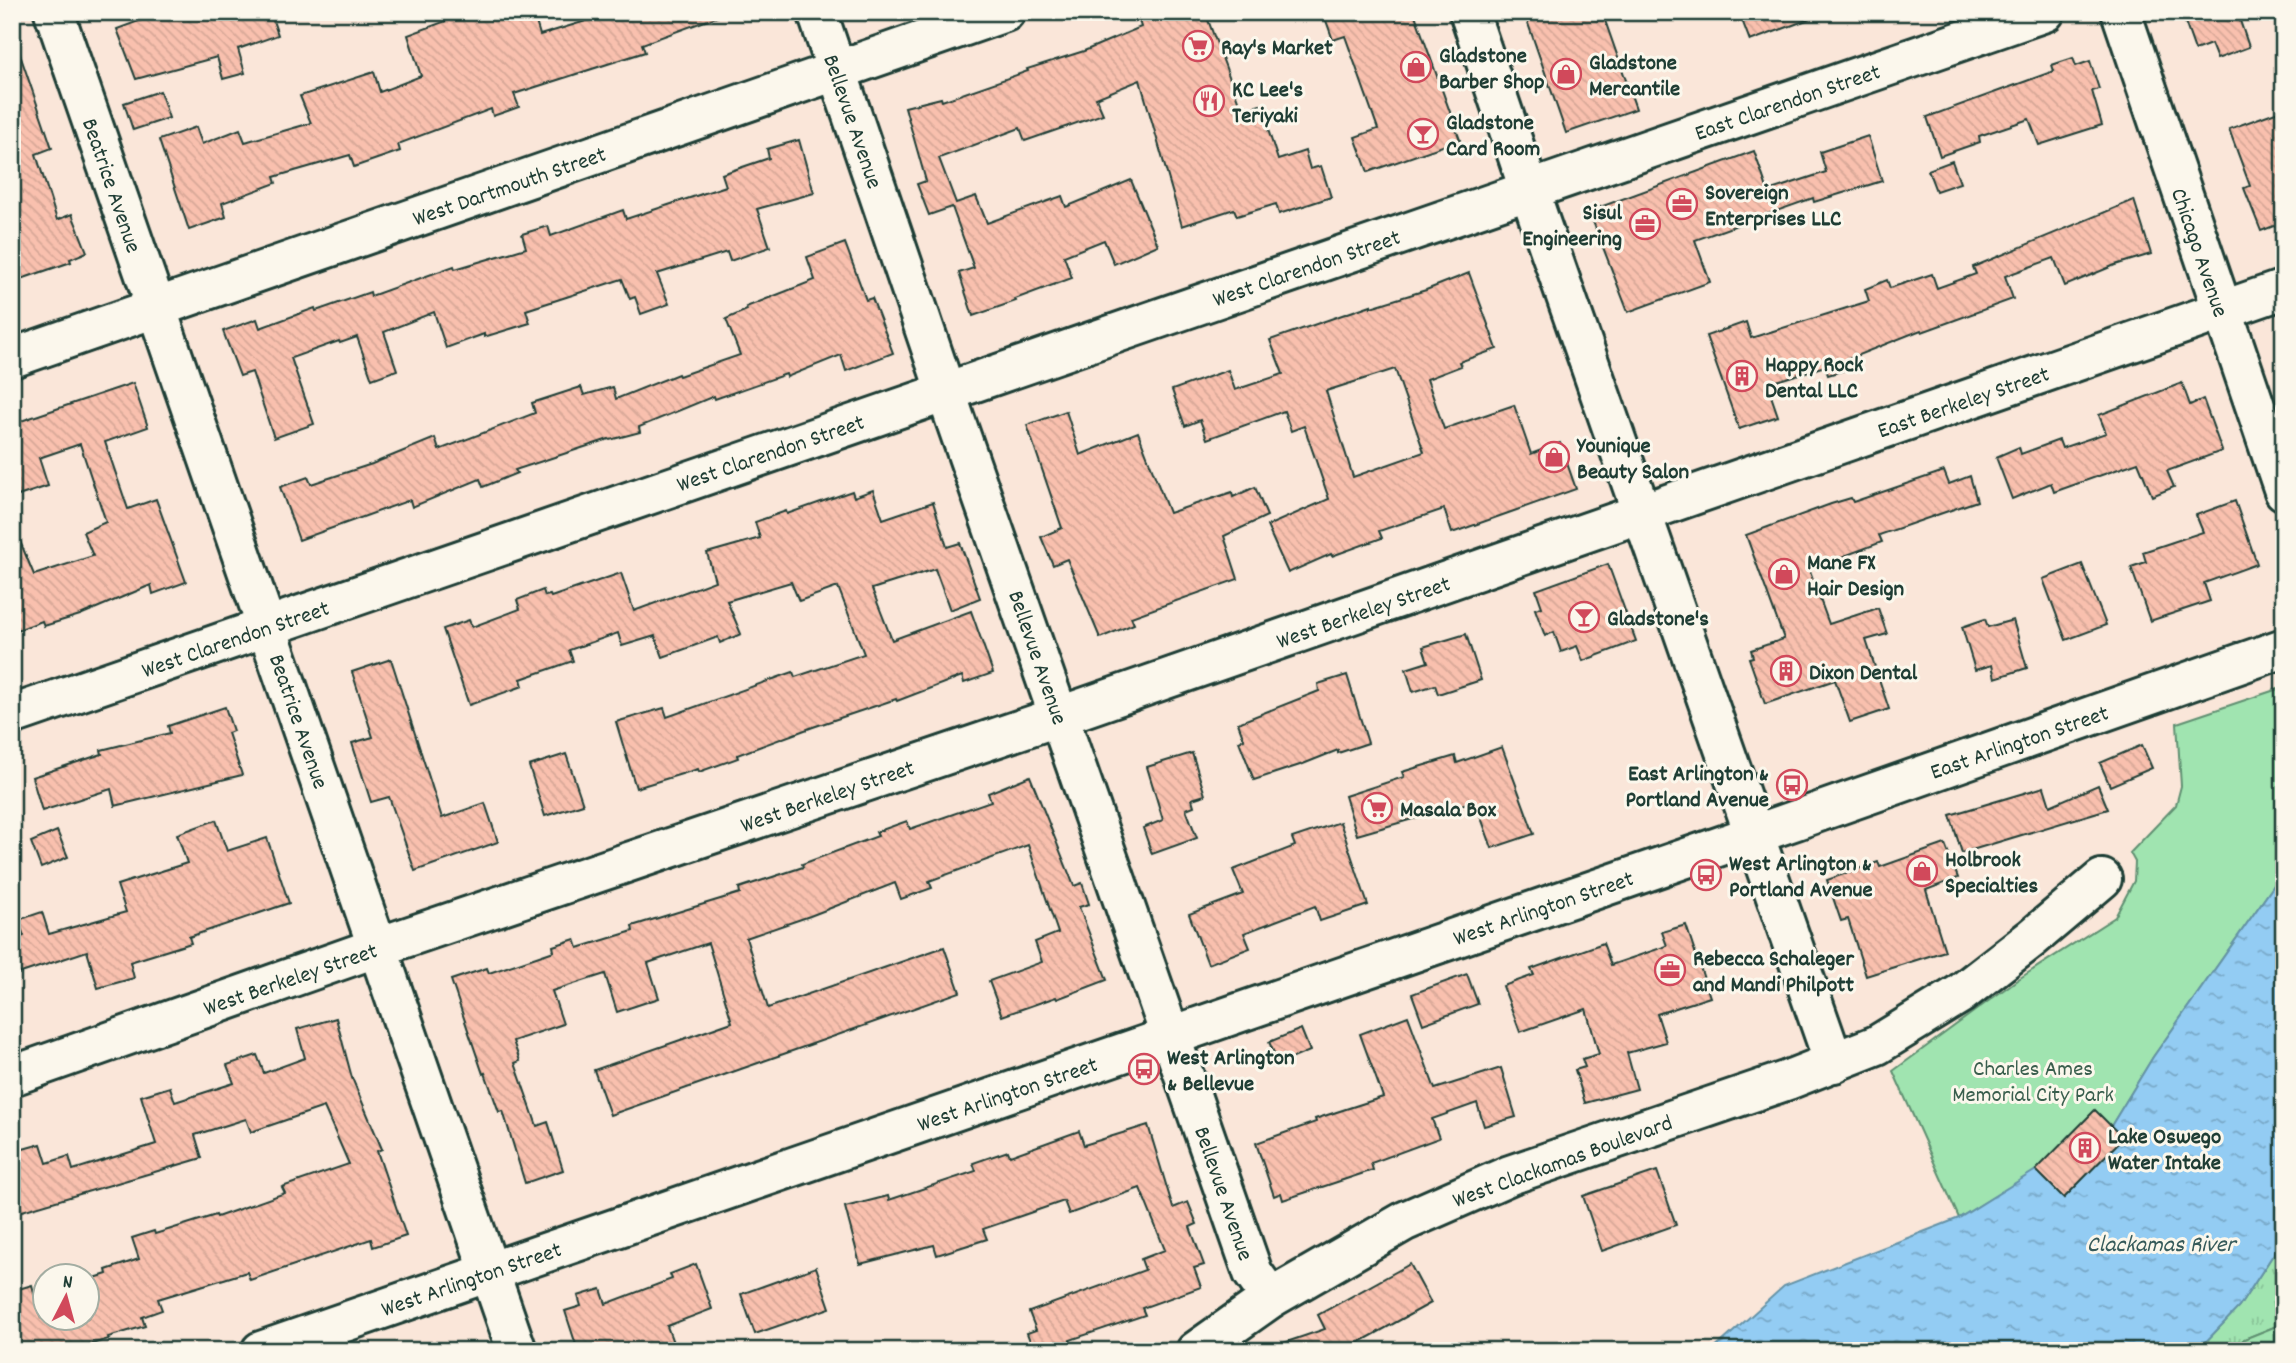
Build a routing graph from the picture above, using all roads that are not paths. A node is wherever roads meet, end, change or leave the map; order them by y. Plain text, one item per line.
1 (54, 12) edge
2 (817, 12) edge
3 (1005, 12) edge
4 (1469, 12) edge
5 (2045, 12) edge
6 (2121, 12) edge
7 (836, 70) junction
8 (1529, 190) junction
9 (2284, 289) edge
10 (156, 308) junction
11 (2221, 310) junction
12 (12, 358) edge
13 (945, 391) junction
14 (2284, 491) edge
15 (1642, 514) junction
16 (268, 627) junction
17 (2284, 648) edge
18 (12, 715) edge
19 (1060, 716) junction
20 (1753, 834) junction
21 (2102, 879) dead end
22 (378, 947) junction
23 (1170, 1036) junction
24 (1834, 1063) junction
25 (12, 1076) edge
26 (491, 1271) junction
27 (1271, 1297) junction
28 (261, 1351) edge
29 (517, 1351) edge
30 (1196, 1351) edge

1 - 10 street, Beatrice Avenue
2 - 7 street, Bellevue Avenue
3 - 7 street, West Dartmouth Street
4 - 8 street
5 - 8 street, East Clarendon Street
6 - 11 street, Chicago Avenue
7 - 10 street, West Dartmouth Street
7 - 13 street, Bellevue Avenue
8 - 13 street, West Clarendon Street
8 - 15 street
9 - 11 street, East Berkeley Street
10 - 12 street, West Dartmouth Street
10 - 16 street, Beatrice Avenue
11 - 14 street, Chicago Avenue
11 - 15 street, East Berkeley Street
13 - 16 street, West Clarendon Street
13 - 19 street, Bellevue Avenue
15 - 19 street, West Berkeley Street
15 - 20 street
16 - 18 street, West Clarendon Street
16 - 22 street, Beatrice Avenue
17 - 20 street, East Arlington Street
19 - 22 street, West Berkeley Street
19 - 23 street, Bellevue Avenue
20 - 23 street, West Arlington Street
20 - 24 street
21 - 24 street, West Clackamas Boulevard
22 - 25 street, West Berkeley Street
22 - 26 street, Beatrice Avenue
23 - 26 street, West Arlington Street
23 - 27 street, Bellevue Avenue
24 - 27 street, West Clackamas Boulevard
26 - 28 street, West Arlington Street
26 - 29 street, Beatrice Avenue
27 - 30 street, West Clackamas Boulevard

